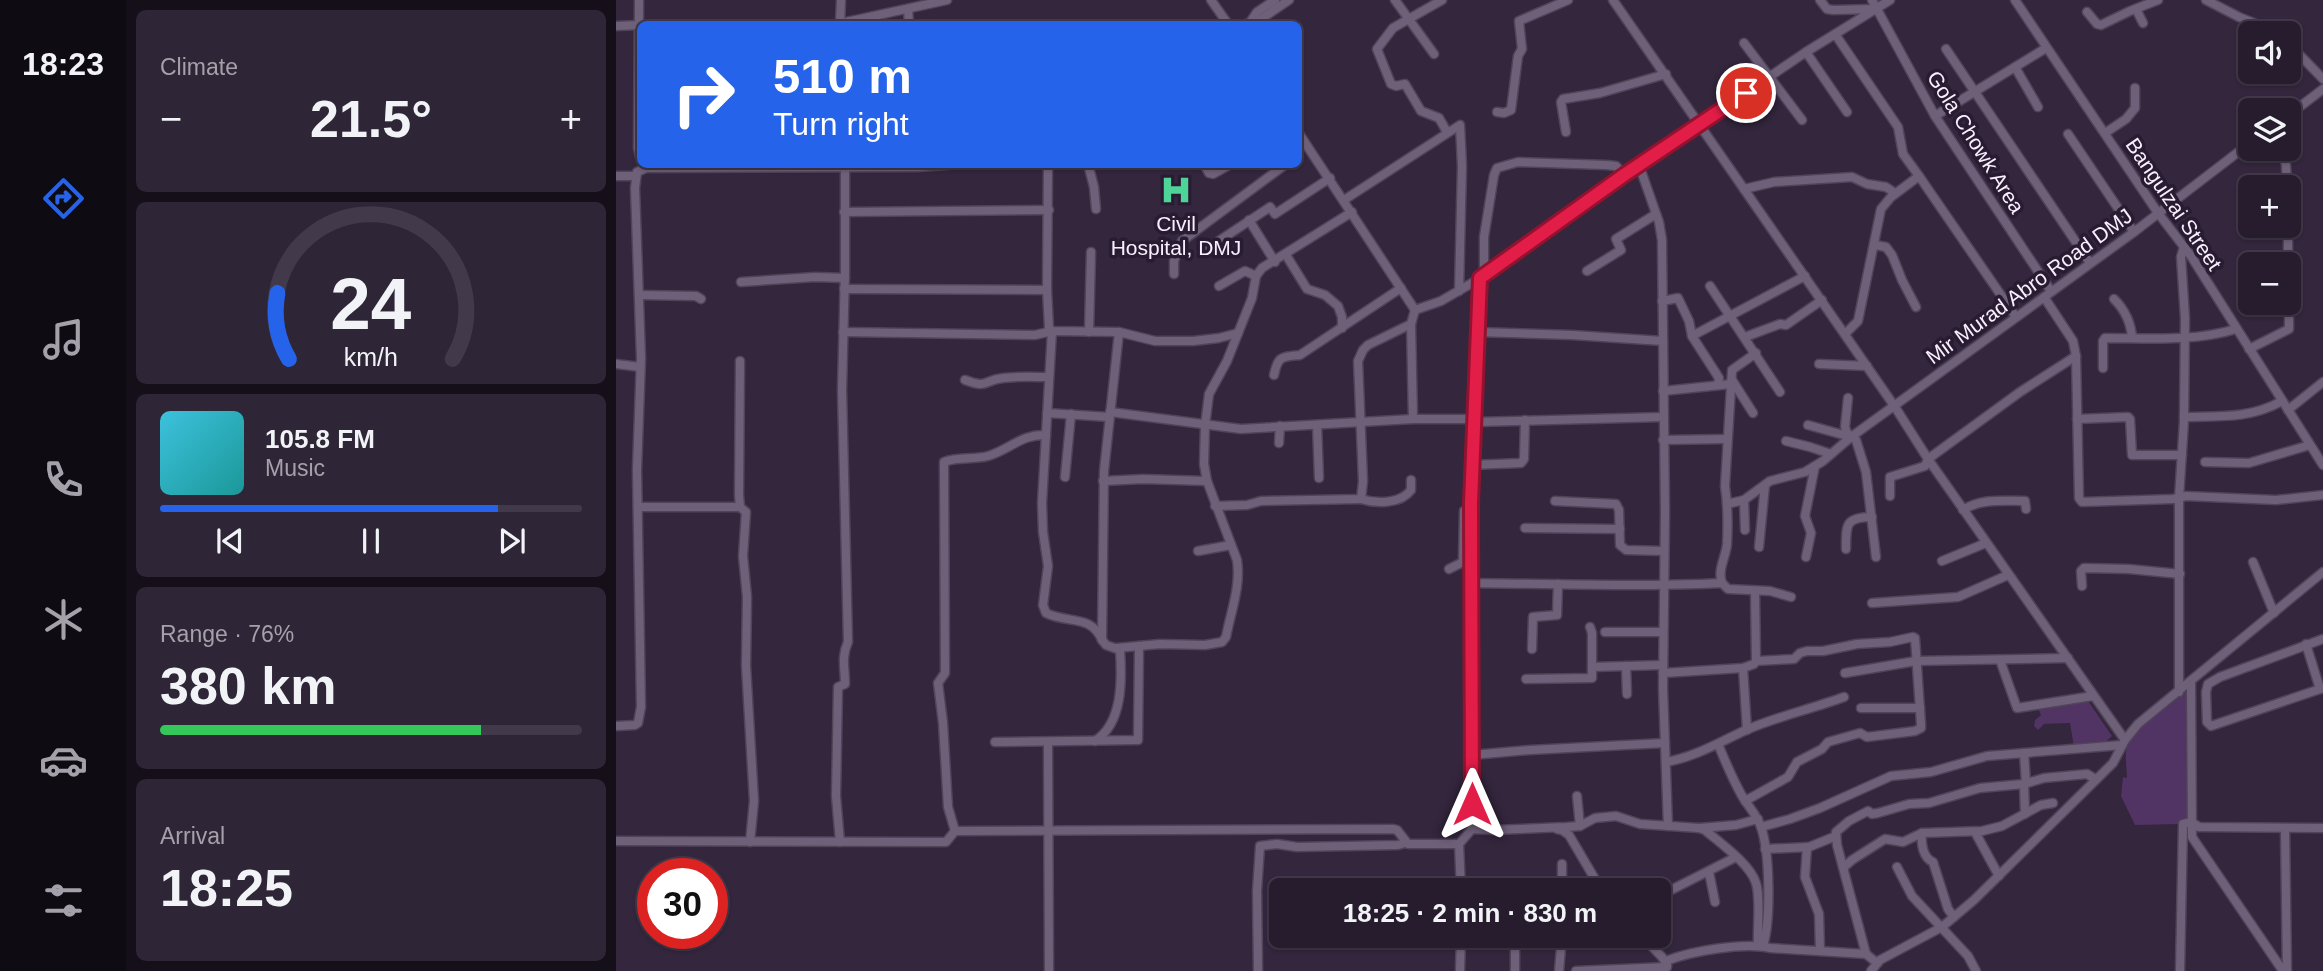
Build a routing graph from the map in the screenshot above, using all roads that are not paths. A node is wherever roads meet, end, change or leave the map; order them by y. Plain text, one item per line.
1 (639, 0) edge
2 (841, 0) edge
3 (947, 0) edge
4 (1211, 0) edge
5 (1275, 0) edge
6 (1289, 0) edge
7 (1395, 0) edge
8 (1442, 0) edge
9 (1568, 0) edge
10 (1613, 0) edge
11 (1820, 0) edge
12 (1890, 0) edge
13 (2015, 0) edge
14 (2158, 0) edge
15 (2206, 0) edge
16 (1876, 5) edge
17 (908, 9) junction
18 (2136, 9) junction
19 (2087, 12) dead end
20 (1408, 18) junction
21 (640, 21) edge
22 (839, 21) edge
23 (853, 21) edge
24 (909, 21) edge
25 (1226, 21) edge
26 (1250, 21) edge
27 (1254, 21) edge
28 (2249, 21) edge
29 (2143, 23) dead end
30 (637, 25) edge
31 (616, 26) edge
32 (1835, 34) junction
33 (1744, 43) dead end
34 (2046, 48) junction
35 (1946, 49) dead end
36 (1806, 52) junction
37 (1434, 54) dead end
38 (2301, 56) edge
39 (2015, 67) junction
40 (1666, 75) junction
41 (1768, 78) junction
42 (2323, 79) edge
43 (2135, 88) dead end
44 (2323, 89) edge
45 (1975, 93) junction
46 (2301, 106) edge
47 (2038, 107) dead end
48 (1497, 112) dead end
49 (1847, 112) dead end
50 (1935, 116) junction
51 (1802, 120) dead end
52 (1701, 125) junction
53 (1447, 132) junction
54 (1566, 132) dead end
55 (2105, 133) junction
56 (2068, 134) dead end
57 (1302, 138) edge
58 (2238, 152) edge
59 (1639, 165) junction
60 (642, 168) edge
61 (842, 168) edge
62 (1048, 168) edge
63 (1089, 168) edge
64 (1206, 168) edge
65 (1224, 168) edge
66 (1281, 168) edge
67 (1624, 175) junction
68 (616, 176) edge
69 (636, 176) junction
70 (1919, 176) junction
71 (1329, 178) junction
72 (1744, 189) junction
73 (1895, 193) junction
74 (1344, 200) junction
75 (1096, 209) dead end
76 (1049, 211) junction
77 (844, 212) junction
78 (1352, 212) junction
79 (2158, 213) junction
80 (1656, 214) junction
81 (1250, 220) junction
82 (2134, 232) junction
83 (1875, 244) junction
84 (2184, 247) junction
85 (1202, 252) dead end
86 (1091, 253) dead end
87 (1286, 255) junction
88 (1275, 262) junction
89 (2090, 263) junction
90 (1587, 271) dead end
91 (1174, 274) dead end
92 (1256, 276) junction
93 (1805, 276) junction
94 (1482, 277) junction
95 (845, 278) junction
96 (741, 282) dead end
97 (1219, 286) dead end
98 (1710, 286) dead end
99 (1401, 288) junction
100 (844, 289) junction
101 (1047, 290) junction
102 (1459, 291) junction
103 (2048, 294) junction
104 (639, 295) junction
105 (701, 299) dead end
106 (2114, 299) dead end
107 (1822, 300) junction
108 (1662, 301) junction
109 (1916, 307) dead end
110 (1415, 310) junction
111 (1730, 315) junction
112 (2289, 315) edge
113 (2016, 317) junction
114 (1411, 324) junction
115 (1342, 328) junction
116 (2236, 329) junction
117 (1052, 331) junction
118 (843, 332) junction
119 (1089, 332) junction
120 (1119, 332) junction
121 (1477, 332) junction
122 (1238, 333) junction
123 (1845, 334) junction
124 (1692, 336) junction
125 (1745, 337) junction
126 (2132, 338) junction
127 (2183, 339) junction
128 (1663, 341) junction
129 (2249, 349) junction
130 (1756, 353) junction
131 (2076, 356) junction
132 (740, 361) dead end
133 (616, 364) edge
134 (1819, 364) dead end
135 (1867, 366) junction
136 (640, 367) junction
137 (2104, 368) dead end
138 (1273, 375) dead end
139 (1049, 377) junction
140 (965, 380) dead end
141 (1731, 382) junction
142 (2323, 382) edge
143 (1718, 385) junction
144 (1662, 391) junction
145 (1780, 392) dead end
146 (1848, 398) dead end
147 (2282, 401) junction
148 (1895, 407) junction
149 (2288, 410) junction
150 (1753, 412) dead end
151 (1047, 413) junction
152 (1071, 414) junction
153 (1110, 415) junction
154 (1662, 417) junction
155 (2184, 417) junction
156 (1413, 419) junction
157 (2077, 419) junction
158 (1475, 420) junction
159 (1525, 420) junction
160 (1360, 422) junction
161 (1317, 425) junction
162 (1808, 425) dead end
163 (1205, 426) junction
164 (1280, 426) junction
165 (1046, 435) junction
166 (1851, 437) junction
167 (1727, 439) junction
168 (1663, 440) junction
169 (1786, 441) dead end
170 (1279, 443) dead end
171 (2310, 445) junction
172 (1831, 454) junction
173 (2182, 455) junction
174 (1928, 459) junction
175 (2204, 462) dead end
176 (1471, 465) junction
177 (1815, 466) junction
178 (2323, 466) edge
179 (1065, 477) dead end
180 (1320, 478) dead end
181 (1411, 480) dead end
182 (1103, 481) junction
183 (1207, 481) junction
184 (1765, 485) junction
185 (2323, 495) edge
186 (1891, 496) dead end
187 (2179, 498) junction
188 (1361, 499) junction
189 (1744, 500) junction
190 (1555, 501) dead end
191 (1727, 504) junction
192 (1215, 506) junction
193 (638, 507) junction
194 (740, 507) junction
195 (2026, 509) dead end
196 (1963, 510) junction
197 (1471, 511) junction
198 (1872, 517) junction
199 (1525, 528) dead end
200 (1620, 529) junction
201 (1745, 530) dead end
202 (1986, 543) junction
203 (1231, 545) junction
204 (1759, 547) dead end
205 (1846, 549) dead end
206 (1198, 551) dead end
207 (1664, 551) junction
208 (1807, 557) dead end
209 (1876, 557) dead end
210 (1942, 561) dead end
211 (2253, 562) dead end
212 (1449, 569) dead end
213 (2323, 572) edge
214 (2180, 574) junction
215 (2008, 575) junction
216 (1471, 583) junction
217 (1722, 583) junction
218 (1558, 584) junction
219 (1664, 584) junction
220 (2082, 586) dead end
221 (1755, 591) junction
222 (1791, 597) dead end
223 (1872, 603) dead end
224 (2274, 613) junction
225 (1590, 627) dead end
226 (1605, 632) dead end
227 (1663, 632) junction
228 (2323, 639) edge
229 (1102, 640) junction
230 (2306, 644) junction
231 (1139, 646) junction
232 (1118, 648) junction
233 (1532, 649) dead end
234 (2068, 658) junction
235 (2000, 660) junction
236 (1756, 661) junction
237 (1916, 661) junction
238 (1626, 666) junction
239 (1592, 667) junction
240 (1743, 668) junction
241 (1663, 669) junction
242 (1845, 673) dead end
243 (1526, 678) dead end
244 (2191, 681) junction
245 (2321, 688) edge
246 (2179, 692) junction
247 (1627, 694) dead end
248 (2093, 696) junction
249 (1844, 697) dead end
250 (1861, 708) dead end
251 (1920, 708) junction
252 (616, 726) edge
253 (1747, 730) junction
254 (1095, 741) junction
255 (995, 742) dead end
256 (1048, 743) junction
257 (1665, 743) junction
258 (2124, 743) junction
259 (1717, 744) junction
260 (2024, 753) junction
261 (1472, 755) junction
262 (1666, 762) junction
263 (2095, 779) junction
264 (2025, 784) junction
265 (1577, 796) dead end
266 (1745, 801) junction
267 (2053, 803) dead end
268 (2025, 814) junction
269 (2192, 822) junction
270 (1759, 823) junction
271 (1580, 826) junction
272 (1668, 826) junction
273 (1699, 828) junction
274 (2285, 828) junction
275 (2323, 828) edge
276 (1472, 829) junction
277 (1050, 830) junction
278 (1975, 832) junction
279 (1922, 833) junction
280 (953, 835) junction
281 (1836, 836) junction
282 (1403, 838) junction
283 (616, 841) edge
284 (750, 842) junction
285 (840, 842) junction
286 (1459, 844) junction
287 (1807, 847) junction
288 (1765, 849) junction
289 (1736, 857) junction
290 (1562, 864) dead end
291 (1844, 867) junction
292 (1897, 867) dead end
293 (1709, 872) junction
294 (1999, 876) junction
295 (1460, 878) edge
296 (1562, 878) edge
297 (1594, 878) edge
298 (1671, 890) edge
299 (1715, 902) dead end
300 (1954, 917) junction
301 (1942, 927) junction
302 (1760, 946) junction
303 (1461, 948) edge
304 (1516, 948) edge
305 (1561, 948) edge
306 (1652, 948) edge
307 (1820, 951) junction
308 (1866, 954) junction
309 (1877, 963) junction
310 (1667, 966) edge
311 (1049, 971) edge
312 (1258, 971) edge
313 (1460, 971) edge
314 (1515, 971) edge
315 (1559, 971) edge
316 (1576, 971) edge
317 (1871, 971) edge
318 (1976, 971) edge
319 (2180, 971) edge
320 (2285, 971) edge

1 - 21 street
2 - 22 street
3 - 17 street
4 - 25 street
5 - 26 street
6 - 27 street
7 - 20 street
8 - 20 street
9 - 48 street
10 - 40 street
11 - 16 street
12 - 16 street
13 - 34 street, Bangulzai Street
14 - 18 street
15 - 28 street
16 - 32 street
16 - 50 street, Gola Chowk Area
17 - 23 street
17 - 24 street
18 - 19 street
18 - 29 street
20 - 37 street
20 - 53 street
30 - 31 street
32 - 36 street
32 - 70 street
33 - 41 street
34 - 39 street
34 - 55 street, Bangulzai Street
35 - 45 street
36 - 41 street
36 - 49 street
38 - 42 street
39 - 45 street
39 - 47 street
40 - 52 street
40 - 54 street
41 - 51 street
41 - 52 street
43 - 55 street
44 - 46 street
45 - 50 street
45 - 89 street
50 - 103 street, Gola Chowk Area
52 - 59 street
52 - 72 street
53 - 74 street
53 - 102 street
55 - 79 street, Bangulzai Street
56 - 82 street
57 - 71 street
58 - 79 street, Mir Murad Abro Road DMJ
59 - 67 street
59 - 80 street
60 - 69 street
61 - 77 street
62 - 76 street
63 - 75 street
64 - 65 street
66 - 91 street
67 - 94 street
67 - 94 street
68 - 69 street
69 - 104 street
70 - 73 street
70 - 113 street
71 - 74 street
71 - 81 street
72 - 73 street
72 - 93 street
73 - 83 street
74 - 78 street
76 - 77 street
76 - 101 street
77 - 95 street
78 - 87 street
78 - 99 street
79 - 82 street, Mir Murad Abro Road DMJ
79 - 84 street, Bangulzai Street
80 - 90 street
80 - 108 street
81 - 85 street
81 - 88 street
82 - 89 street, Mir Murad Abro Road DMJ
83 - 109 street
83 - 123 street
84 - 116 street, Bangulzai Street
84 - 127 street
86 - 119 street
87 - 88 street
87 - 115 street
88 - 92 street
89 - 103 street, Mir Murad Abro Road DMJ
92 - 97 street
92 - 122 street
93 - 107 street
93 - 111 street
94 - 102 street
94 - 121 street
95 - 96 street
95 - 100 street
98 - 111 street
99 - 110 street
99 - 115 street
100 - 101 street
100 - 118 street
101 - 117 street
102 - 110 street
103 - 113 street, Mir Murad Abro Road DMJ
103 - 131 street, Gola Chowk Area
104 - 105 street
104 - 136 street
106 - 126 street
107 - 123 street
107 - 125 street
108 - 124 street
108 - 128 street
110 - 114 street
111 - 124 street
111 - 125 street
112 - 129 street
113 - 148 street, Mir Murad Abro Road DMJ
114 - 156 street
114 - 160 street
115 - 138 street
116 - 127 street
116 - 129 street, Bangulzai Street
117 - 118 street
117 - 119 street
117 - 139 street
118 - 285 street
119 - 120 street
120 - 122 street
120 - 153 street
121 - 128 street
121 - 158 street
122 - 163 street
123 - 135 street
124 - 143 street
125 - 130 street
126 - 127 street
126 - 137 street
127 - 155 street
128 - 144 street
129 - 147 street, Bangulzai Street
130 - 141 street
130 - 145 street
131 - 157 street
131 - 174 street
132 - 194 street
133 - 136 street
134 - 135 street
135 - 148 street
136 - 193 street
139 - 140 street
139 - 151 street
141 - 143 street
141 - 150 street
141 - 167 street
142 - 149 street
143 - 144 street
144 - 154 street
146 - 166 street
147 - 149 street, Bangulzai Street
147 - 155 street
148 - 166 street, Mir Murad Abro Road DMJ
148 - 174 street
149 - 171 street, Bangulzai Street
151 - 152 street
151 - 165 street
152 - 153 street
152 - 179 street
153 - 163 street
153 - 182 street
154 - 159 street
154 - 168 street
155 - 173 street
156 - 158 street
156 - 160 street
157 - 173 street
157 - 187 street
158 - 159 street
158 - 176 street
159 - 176 street
160 - 161 street
160 - 188 street
161 - 164 street
161 - 180 street
162 - 166 street
163 - 164 street
163 - 183 street
164 - 170 street
165 - 229 street
165 - 280 street
166 - 172 street, Mir Murad Abro Road DMJ
166 - 198 street
167 - 168 street
167 - 191 street
168 - 207 street
169 - 172 street
171 - 175 street
171 - 178 street, Bangulzai Street
172 - 177 street, Mir Murad Abro Road DMJ
173 - 187 street
174 - 186 street
174 - 196 street
176 - 197 street
177 - 184 street, Mir Murad Abro Road DMJ
177 - 208 street
181 - 188 street
182 - 183 street
182 - 229 street
183 - 192 street
184 - 189 street, Mir Murad Abro Road DMJ
184 - 204 street
185 - 187 street
187 - 214 street
188 - 192 street
189 - 191 street
189 - 201 street
190 - 200 street
191 - 217 street
192 - 203 street
193 - 194 street
193 - 252 street
194 - 284 street
195 - 196 street
196 - 202 street
197 - 212 street
197 - 216 street
198 - 205 street
198 - 209 street
199 - 200 street
200 - 207 street
202 - 210 street
202 - 215 street
203 - 206 street
203 - 231 street
207 - 219 street
211 - 224 street
213 - 224 street
214 - 220 street
214 - 246 street
215 - 223 street
215 - 234 street
216 - 218 street
216 - 261 street
217 - 219 street
217 - 221 street
218 - 219 street
218 - 233 street
219 - 227 street
221 - 222 street
221 - 236 street
224 - 244 street
225 - 239 street
226 - 227 street
227 - 241 street
228 - 230 street
229 - 232 street
230 - 245 street
230 - 245 street
231 - 232 street
231 - 254 street
232 - 254 street
234 - 235 street
234 - 248 street
235 - 237 street
235 - 248 street
236 - 237 street
236 - 240 street
237 - 242 street
237 - 251 street
238 - 239 street
238 - 241 street
238 - 247 street
239 - 243 street
240 - 241 street
240 - 253 street
241 - 257 street
244 - 246 street
244 - 269 street
246 - 258 street
248 - 258 street
249 - 253 street
250 - 251 street
251 - 266 street
253 - 259 street
254 - 256 street
255 - 256 street
256 - 277 street
257 - 261 street
257 - 262 street
258 - 260 street
258 - 263 street
259 - 262 street
259 - 266 street
260 - 264 street
260 - 270 street
261 - 276 street
262 - 272 street
263 - 264 street
263 - 294 street
264 - 268 street
264 - 281 street
265 - 271 street
266 - 270 street
267 - 268 street
268 - 278 street
269 - 274 street
269 - 319 street
269 - 320 street
270 - 273 street
270 - 288 street
271 - 272 street
271 - 276 street
272 - 273 street
273 - 289 street
274 - 275 street
274 - 320 street
276 - 286 street
276 - 297 street
277 - 280 street
277 - 282 street
277 - 311 street
278 - 279 street
278 - 294 street
279 - 291 street
279 - 300 street
280 - 285 street
281 - 287 street
281 - 291 street
282 - 286 street
282 - 312 street
283 - 284 street
284 - 285 street
286 - 295 street
287 - 288 street
287 - 307 street
288 - 302 street
289 - 293 street
289 - 302 street
290 - 296 street
291 - 308 street
292 - 301 street
293 - 298 street
293 - 299 street
294 - 300 street
300 - 301 street
301 - 309 street
301 - 318 street
302 - 307 street
302 - 310 street
303 - 313 street
304 - 314 street
305 - 315 street
306 - 310 street
307 - 308 street
308 - 309 street
309 - 317 street
310 - 316 street

